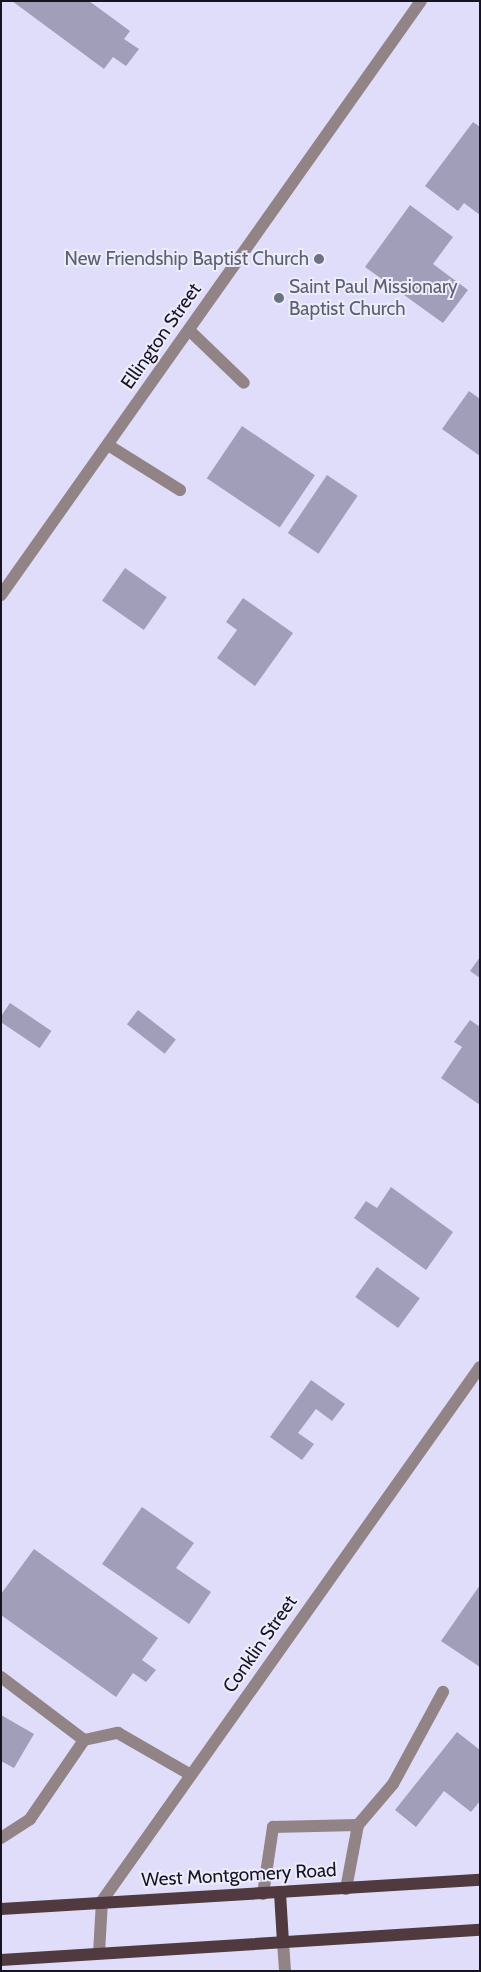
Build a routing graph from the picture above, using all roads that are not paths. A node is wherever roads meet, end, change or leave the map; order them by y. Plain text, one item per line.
1 (421, 1) edge
2 (189, 330) junction
3 (244, 383) dead end
4 (108, 444) junction
5 (180, 490) dead end
6 (1, 595) edge
7 (480, 1367) edge
8 (1, 1677) edge
9 (443, 1692) dead end
10 (84, 1740) junction
11 (191, 1775) junction
12 (358, 1826) junction
13 (1, 1838) edge
14 (480, 1880) edge
15 (346, 1889) junction
16 (280, 1893) junction
17 (263, 1894) junction
18 (102, 1900) junction
19 (1, 1909) edge
20 (480, 1930) edge
21 (283, 1942) junction
22 (99, 1953) junction
23 (1, 1960) edge
24 (285, 1971) edge

1 - 2 street, Ellington Street
2 - 3 street
2 - 4 street, Ellington Street
4 - 5 street
4 - 6 street, Ellington Street
7 - 11 street, Conklin Street
8 - 10 street
9 - 12 street
10 - 11 street
10 - 13 street
11 - 18 street, Conklin Street
12 - 15 street
12 - 17 street
14 - 15 main road, West Montgomery Road
15 - 16 main road, West Montgomery Road
16 - 17 main road, West Montgomery Road
16 - 21 main road
17 - 18 main road, West Montgomery Road
18 - 19 main road, West Montgomery Road
18 - 22 street
20 - 21 main road
21 - 22 main road
21 - 24 street
22 - 23 main road

